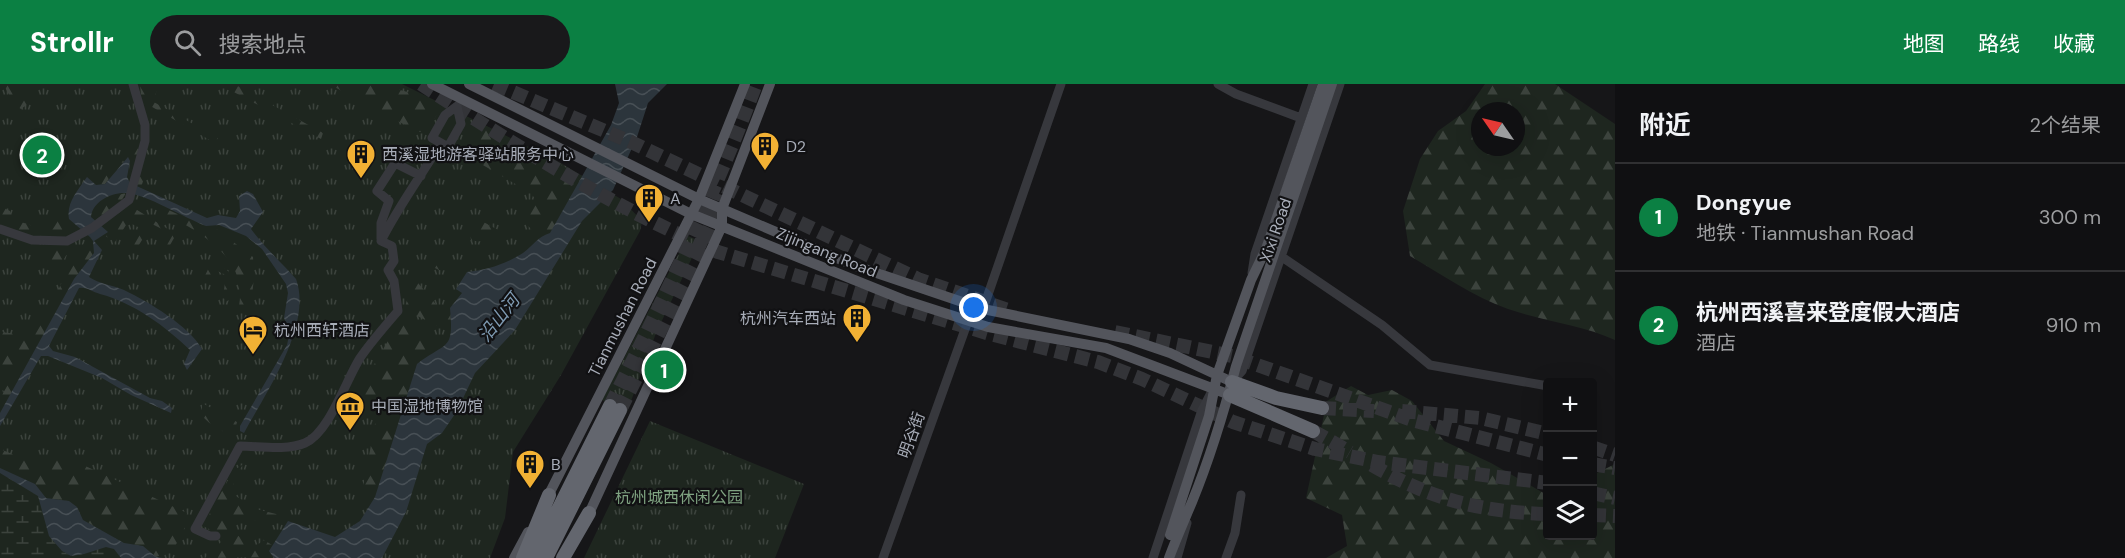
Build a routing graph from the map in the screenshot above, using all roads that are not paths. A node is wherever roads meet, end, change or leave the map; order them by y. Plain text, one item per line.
1 (133, 84) edge
2 (432, 84) edge
3 (469, 84) edge
4 (745, 84) edge
5 (770, 84) edge
6 (1061, 84) edge
7 (1218, 84) edge
8 (1313, 84) edge
9 (1323, 84) edge
10 (1332, 84) edge
11 (1340, 84) edge
12 (1301, 118) junction
13 (441, 143) dead end
14 (421, 176) junction
15 (699, 199) junction
16 (722, 209) junction
17 (691, 214) junction
18 (722, 226) junction
19 (0, 230) edge
20 (381, 241) junction
21 (1282, 257) junction
22 (1251, 280) junction
23 (983, 309) junction
24 (968, 321) junction
25 (1217, 375) junction
26 (1543, 385) edge
27 (1231, 388) junction
28 (1213, 389) junction
29 (1322, 408) tunnel mouth
30 (1313, 431) tunnel mouth
31 (549, 495) junction
32 (1241, 495) dead end
33 (1192, 503) junction
34 (590, 513) junction
35 (213, 538) dead end
36 (514, 558) edge
37 (523, 558) edge
38 (534, 558) edge
39 (546, 558) edge
40 (563, 558) edge
41 (569, 558) edge
42 (883, 558) edge
43 (1153, 558) edge
44 (1162, 558) edge
45 (1169, 558) edge
46 (1177, 558) edge
47 (1226, 558) edge

1 - 19 street
2 - 17 main road, Zijingang Road
3 - 15 main road, Zijingang Road
4 - 15 main road, Tianmushan Road
5 - 16 main road
6 - 23 street
7 - 12 street
8 - 12 street, Xixi Road
9 - 22 main road, Xixi Road
10 - 27 main road, Xixi Road
11 - 21 street, Xixi Road
12 - 22 street, Xixi Road
13 - 14 street
14 - 20 street
14 - 20 street
15 - 16 main road, Zijingang Road
15 - 17 main road, Tianmushan Road
16 - 18 main road
16 - 23 main road, Zijingang Road
17 - 18 main road, Zijingang Road
17 - 31 main road, Tianmushan Road
18 - 24 main road, Zijingang Road
18 - 34 main road
20 - 35 street
21 - 26 street
21 - 27 street, Xixi Road
22 - 25 main road, Xixi Road
23 - 25 main road, Zijingang Road
24 - 28 main road, Zijingang Road
24 - 42 street, 明谷街
25 - 27 main road, Zijingang Road
25 - 28 main road, Xixi Road
27 - 28 main road, Zijingang Road
27 - 29 highway
27 - 30 highway
27 - 33 main road, Xixi Road
28 - 43 street, Xixi Road
28 - 44 main road, Xixi Road
31 - 36 main road, Tianmushan Road
31 - 37 highway
32 - 47 street
33 - 45 main road, Xixi Road
33 - 46 street, Xixi Road
34 - 40 highway
34 - 41 main road
38 - 39 highway

